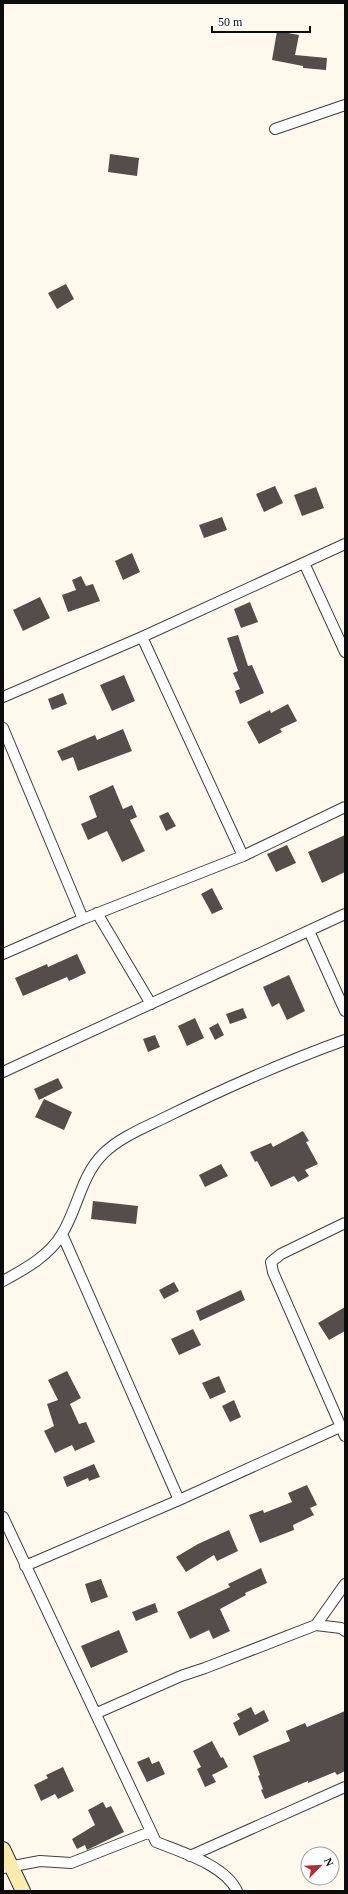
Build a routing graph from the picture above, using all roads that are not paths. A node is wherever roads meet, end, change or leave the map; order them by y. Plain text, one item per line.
1 (345, 105) edge
2 (275, 129) dead end
3 (345, 544) edge
4 (304, 564) junction
5 (142, 636) junction
6 (345, 652) edge
7 (3, 697) edge
8 (3, 728) edge
9 (345, 807) edge
10 (243, 856) junction
11 (97, 913) junction
12 (345, 914) edge
13 (84, 919) junction
14 (309, 931) junction
15 (3, 954) edge
16 (151, 1004) junction
17 (345, 1011) edge
18 (345, 1040) edge
19 (3, 1072) edge
20 (345, 1223) edge
21 (62, 1234) junction
22 (3, 1281) edge
23 (343, 1431) edge
24 (179, 1500) junction
25 (3, 1517) edge
26 (25, 1566) junction
27 (345, 1584) edge
28 (316, 1624) junction
29 (345, 1631) edge
30 (96, 1713) junction
31 (345, 1788) edge
32 (150, 1832) junction
33 (3, 1849) edge
34 (190, 1856) junction
35 (7, 1866) edge
36 (23, 1891) edge
37 (237, 1891) edge

1 - 2 street
3 - 4 street
4 - 5 street
4 - 6 street
5 - 7 street
5 - 10 street
8 - 13 street
9 - 10 street
10 - 11 street
11 - 13 street
11 - 16 street
12 - 14 street
13 - 15 street
14 - 16 street
14 - 17 street
16 - 19 street
18 - 21 street
20 - 23 street
21 - 22 street
21 - 24 street
23 - 24 street
24 - 26 street
25 - 26 street
26 - 30 street
27 - 28 street
28 - 29 street
28 - 30 street
30 - 32 street
31 - 34 street
32 - 34 street
32 - 35 street
33 - 35 street
34 - 37 street
35 - 36 street

